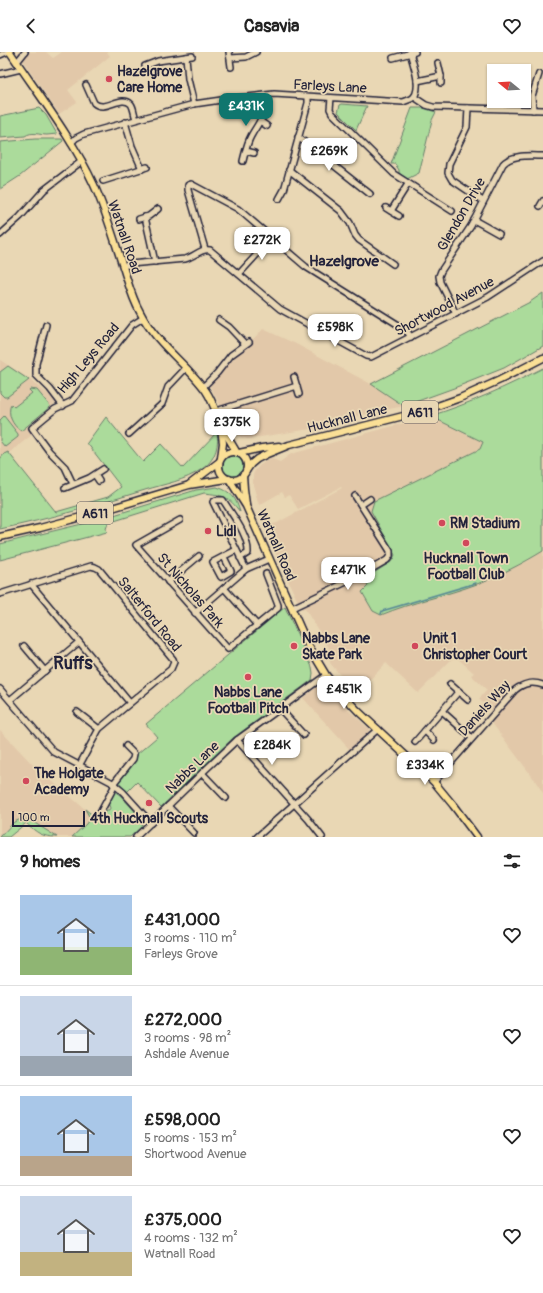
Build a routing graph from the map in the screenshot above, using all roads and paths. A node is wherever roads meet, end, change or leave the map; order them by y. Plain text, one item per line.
1 (7, 52) edge
2 (10, 52) edge
3 (25, 52) edge
4 (256, 52) edge
5 (412, 52) edge
6 (0, 55) edge
7 (230, 55) edge
8 (192, 56) dead end
9 (186, 57) junction
10 (393, 58) dead end
11 (16, 62) junction
12 (438, 63) dead end
13 (145, 66) dead end
14 (231, 67) dead end
15 (21, 69) junction
16 (0, 74) edge
17 (539, 74) dead end
18 (441, 76) junction
19 (417, 81) junction
20 (441, 83) dead end
21 (86, 85) dead end
22 (266, 95) junction
23 (308, 96) junction
24 (414, 97) junction
25 (331, 98) junction
26 (194, 104) junction
27 (468, 108) junction
28 (533, 110) junction
29 (543, 110) edge
30 (136, 119) junction
31 (260, 121) junction
32 (125, 122) junction
33 (267, 126) dead end
34 (298, 137) junction
35 (71, 143) junction
36 (246, 151) junction
37 (254, 153) dead end
38 (543, 156) edge
39 (82, 160) junction
40 (243, 161) dead end
41 (148, 167) dead end
42 (142, 169) junction
43 (289, 170) junction
44 (103, 181) dead end
45 (408, 184) junction
46 (370, 194) dead end
47 (279, 199) dead end
48 (483, 202) junction
49 (386, 208) dead end
50 (158, 209) dead end
51 (391, 211) junction
52 (452, 212) dead end
53 (398, 216) dead end
54 (145, 217) junction
55 (139, 219) dead end
56 (474, 220) junction
57 (499, 234) dead end
58 (0, 235) edge
59 (272, 238) junction
60 (205, 249) junction
61 (543, 261) edge
62 (154, 262) junction
63 (393, 264) dead end
64 (123, 266) junction
65 (239, 274) junction
66 (456, 314) junction
67 (143, 318) junction
68 (219, 320) dead end
69 (46, 325) dead end
70 (411, 337) junction
71 (543, 358) edge
72 (186, 368) junction
73 (294, 377) dead end
74 (297, 386) junction
75 (203, 387) junction
76 (299, 394) dead end
77 (63, 406) junction
78 (216, 411) junction
79 (142, 414) dead end
80 (146, 419) junction
81 (221, 426) junction
82 (129, 434) dead end
83 (289, 445) junction
84 (238, 453) junction
85 (220, 460) junction
86 (103, 469) dead end
87 (245, 473) junction
88 (95, 475) junction
89 (228, 479) junction
90 (99, 480) dead end
91 (73, 484) junction
92 (188, 485) junction
93 (65, 488) dead end
94 (355, 496) dead end
95 (370, 499) dead end
96 (361, 505) junction
97 (246, 506) junction
98 (180, 520) dead end
99 (0, 537) edge
100 (236, 550) junction
101 (199, 556) dead end
102 (224, 557) dead end
103 (240, 558) junction
104 (269, 559) junction
105 (246, 569) junction
106 (266, 574) dead end
107 (168, 582) junction
108 (31, 584) junction
109 (224, 588) junction
110 (0, 594) edge
111 (292, 608) junction
112 (195, 613) junction
113 (257, 625) junction
114 (80, 642) junction
115 (24, 646) dead end
116 (45, 671) junction
117 (326, 675) junction
118 (450, 684) dead end
119 (543, 685) edge
120 (0, 689) edge
121 (459, 692) junction
122 (10, 700) junction
123 (468, 700) dead end
124 (130, 703) junction
125 (280, 709) junction
126 (442, 711) junction
127 (77, 712) dead end
128 (99, 729) junction
129 (378, 729) junction
130 (425, 731) junction
131 (304, 735) dead end
132 (472, 738) junction
133 (238, 740) junction
134 (434, 740) dead end
135 (415, 742) dead end
136 (126, 746) dead end
137 (79, 766) junction
138 (202, 773) junction
139 (434, 782) junction
140 (114, 784) junction
141 (226, 798) dead end
142 (294, 804) junction
143 (168, 806) junction
144 (99, 815) dead end
145 (151, 823) junction
146 (194, 834) dead end
147 (136, 837) edge
148 (257, 837) edge
149 (322, 837) edge
150 (477, 837) edge

1 - 6 street
2 - 11 main road, Watnall Road
3 - 11 street
4 - 7 street
5 - 10 street
5 - 19 street
7 - 14 street
8 - 9 street
9 - 13 street
9 - 26 street
11 - 15 main road, Watnall Road
12 - 18 street
15 - 16 street
15 - 35 main road, Watnall Road
17 - 28 street
18 - 19 street
18 - 20 street
19 - 24 street
21 - 30 street
22 - 23 street, Farleys Lane
22 - 26 street, Farleys Lane
22 - 31 street
23 - 25 street, Farleys Lane
23 - 34 street
24 - 25 street, Farleys Lane
24 - 27 street
25 - 45 street
26 - 30 street, Farleys Lane
27 - 28 street
27 - 48 street
28 - 29 street
30 - 32 street, Farleys Lane
31 - 33 street
31 - 36 street
32 - 35 street, Farleys Lane
32 - 42 street
34 - 43 street
34 - 46 street
35 - 39 main road, Watnall Road
36 - 37 street
36 - 40 street
38 - 48 street, Glendon Drive
39 - 58 street
39 - 64 main road, Watnall Road
41 - 42 street
42 - 44 street
43 - 47 street
43 - 63 street
45 - 51 street
45 - 52 street
48 - 56 street, Glendon Drive
49 - 51 street
50 - 54 street
51 - 53 street
54 - 55 street
54 - 62 street
56 - 57 street
56 - 66 street, Glendon Drive
59 - 60 street
59 - 65 street
59 - 70 street
60 - 62 street
60 - 65 street, Shortwood Avenue
61 - 66 street, Shortwood Avenue
62 - 64 street
64 - 67 main road, Watnall Road
65 - 70 street, Shortwood Avenue
66 - 70 street, Shortwood Avenue
67 - 72 main road, Watnall Road
67 - 77 street, High Leys Road
68 - 75 street
69 - 77 street
71 - 83 main road, Hucknall Lane / A611
72 - 75 main road, Watnall Road
72 - 80 street
73 - 74 street
74 - 76 street
74 - 78 street
75 - 78 main road, Watnall Road
77 - 91 street, High Leys Road
78 - 81 main road, Watnall Road
79 - 80 street
80 - 82 street
81 - 84 main road, Watnall Road
81 - 85 main road, Watnall Road
83 - 84 main road, Hucknall Lane / A611
83 - 87 main road, Hucknall Lane / A611
84 - 85 main road
84 - 87 main road
85 - 89 main road
85 - 92 main road, A611
86 - 88 street
87 - 89 main road
87 - 97 main road, Watnall Road
88 - 90 street
88 - 91 street
89 - 92 main road, A611
89 - 97 main road, Watnall Road
91 - 93 street
92 - 99 main road, A611
94 - 96 street
95 - 96 street
96 - 111 street
97 - 104 main road, Watnall Road
98 - 107 street, St Nicholas Park
100 - 102 street
100 - 103 street
100 - 103 street
101 - 107 street
103 - 105 street
104 - 105 street
104 - 111 main road, Watnall Road
105 - 109 street
106 - 113 street
107 - 112 street, St Nicholas Park
108 - 110 street, Salterford Road
108 - 114 street
108 - 124 street, Salterford Road
109 - 112 street
109 - 113 street
111 - 117 main road, Watnall Road
112 - 113 street, St Nicholas Park
114 - 116 street
114 - 124 street
115 - 116 street
116 - 122 street
117 - 125 street, Nabbs Lane
117 - 129 main road, Watnall Road
118 - 121 street
119 - 132 street, Daniels Way
120 - 122 street
121 - 123 street
121 - 126 street
122 - 137 street
124 - 128 street, Salterford Road
125 - 131 street
125 - 133 street, Nabbs Lane
126 - 130 street
126 - 132 street
127 - 128 street
128 - 137 street, Salterford Road
129 - 139 main road, Watnall Road
129 - 142 street
130 - 134 street
130 - 135 street
132 - 139 street, Daniels Way
133 - 138 street, Nabbs Lane
133 - 142 street
136 - 140 street
137 - 140 street
138 - 141 street
138 - 143 street, Nabbs Lane
139 - 150 main road, Watnall Road
140 - 144 street
140 - 145 street
142 - 148 street
142 - 149 street
143 - 145 street, Nabbs Lane
143 - 146 street
145 - 147 street, Nabbs Lane

